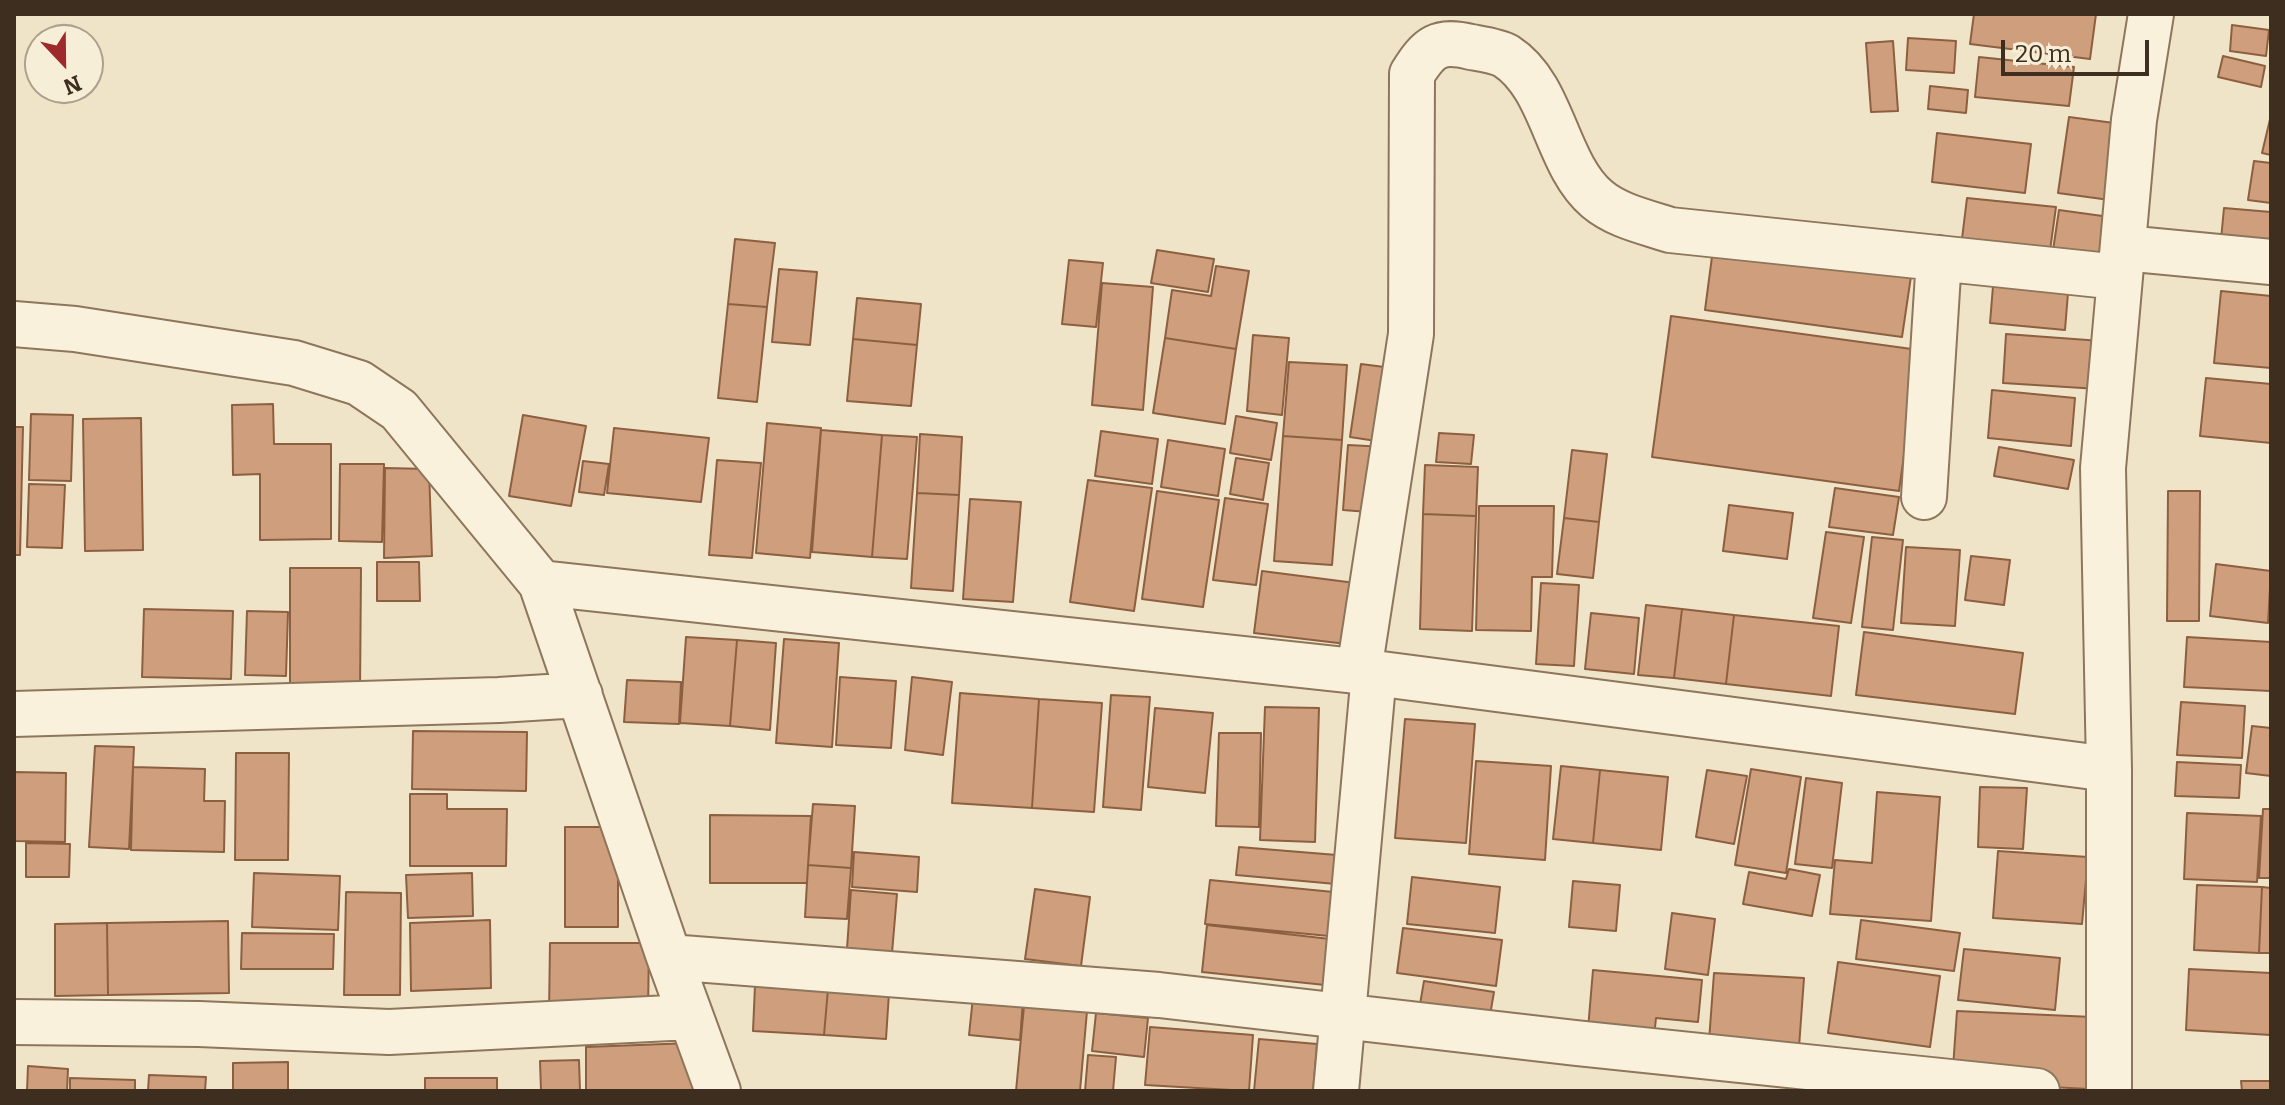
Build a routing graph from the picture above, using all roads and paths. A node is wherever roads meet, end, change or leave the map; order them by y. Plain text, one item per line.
1 (2151, 14) edge
2 (1939, 258) junction
3 (2122, 262) junction
4 (2271, 262) edge
5 (14, 324) edge
6 (1924, 497) dead end
7 (541, 583) junction
8 (1366, 672) junction
9 (580, 695) junction
10 (14, 714) edge
11 (2109, 769) junction
12 (669, 957) junction
13 (1343, 1016) junction
14 (690, 1017) junction
15 (14, 1022) edge
16 (718, 1091) edge
17 (1336, 1091) edge
18 (2037, 1091) edge
19 (2109, 1091) edge

1 - 3 street
2 - 3 street
2 - 6 street
2 - 8 street
3 - 4 street
3 - 11 street
5 - 7 street
7 - 8 street
7 - 9 street
8 - 11 street
8 - 13 street
9 - 10 street
9 - 12 street
11 - 19 street
12 - 13 street
12 - 14 street
13 - 17 street
13 - 18 street
14 - 15 street
14 - 16 street

